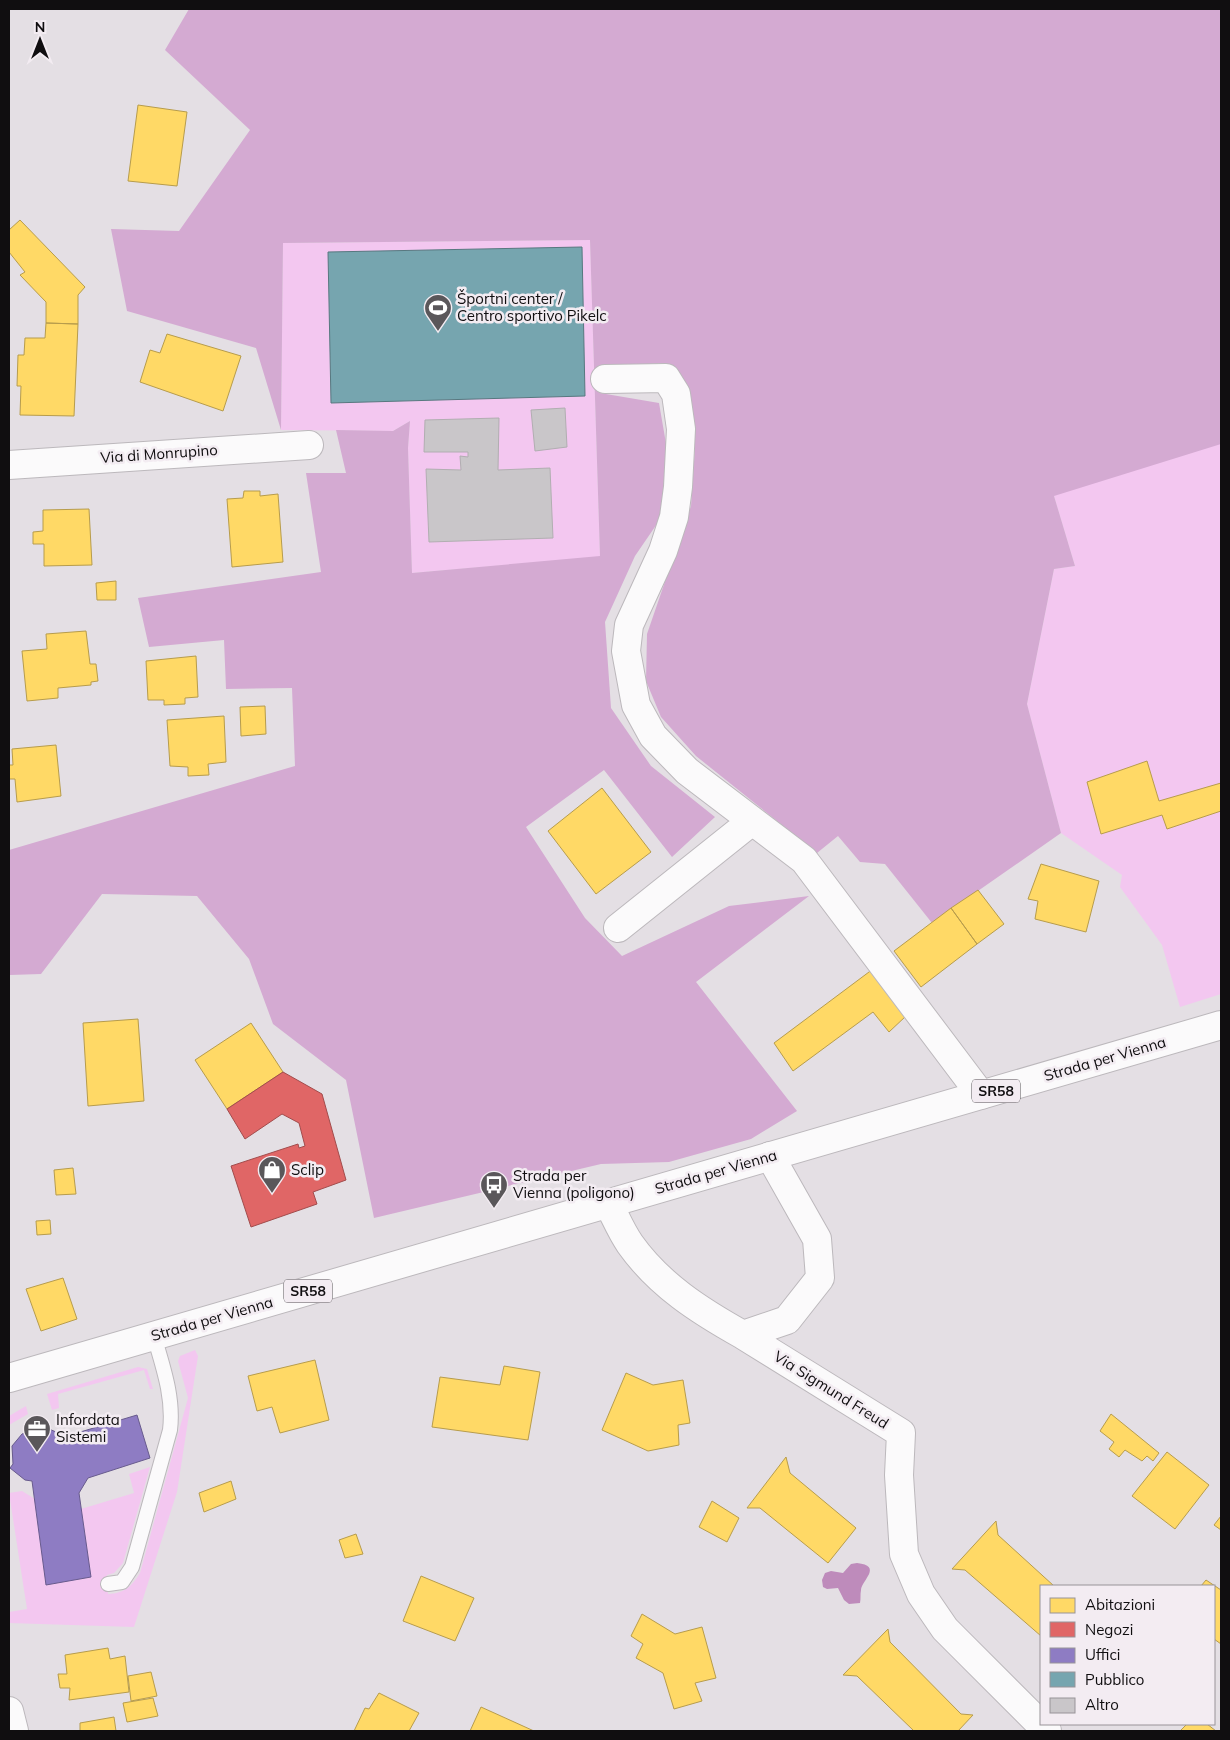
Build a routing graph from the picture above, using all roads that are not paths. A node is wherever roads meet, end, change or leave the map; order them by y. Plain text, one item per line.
1 (605, 379) dead end
2 (309, 445) dead end
3 (9, 465) edge
4 (752, 821) junction
5 (618, 928) dead end
6 (1221, 1024) edge
7 (981, 1095) junction
8 (770, 1156) junction
9 (608, 1203) junction
10 (743, 1335) junction
11 (154, 1336) junction
12 (9, 1378) edge
13 (108, 1584) dead end
14 (9, 1712) edge
15 (1040, 1724) edge
16 (14, 1731) edge

1 - 4 street
2 - 3 street, Via di Monrupino
4 - 5 street
4 - 7 street
6 - 7 street, Strada per Vienna / SR58
7 - 8 street, Strada per Vienna / SR58
8 - 9 street, Strada per Vienna / SR58
8 - 10 street
9 - 10 street, Via Sigmund Freud
9 - 11 street, Strada per Vienna / SR58
10 - 15 street, Via Sigmund Freud
11 - 12 street, Strada per Vienna / SR58
11 - 13 lane
14 - 16 street

